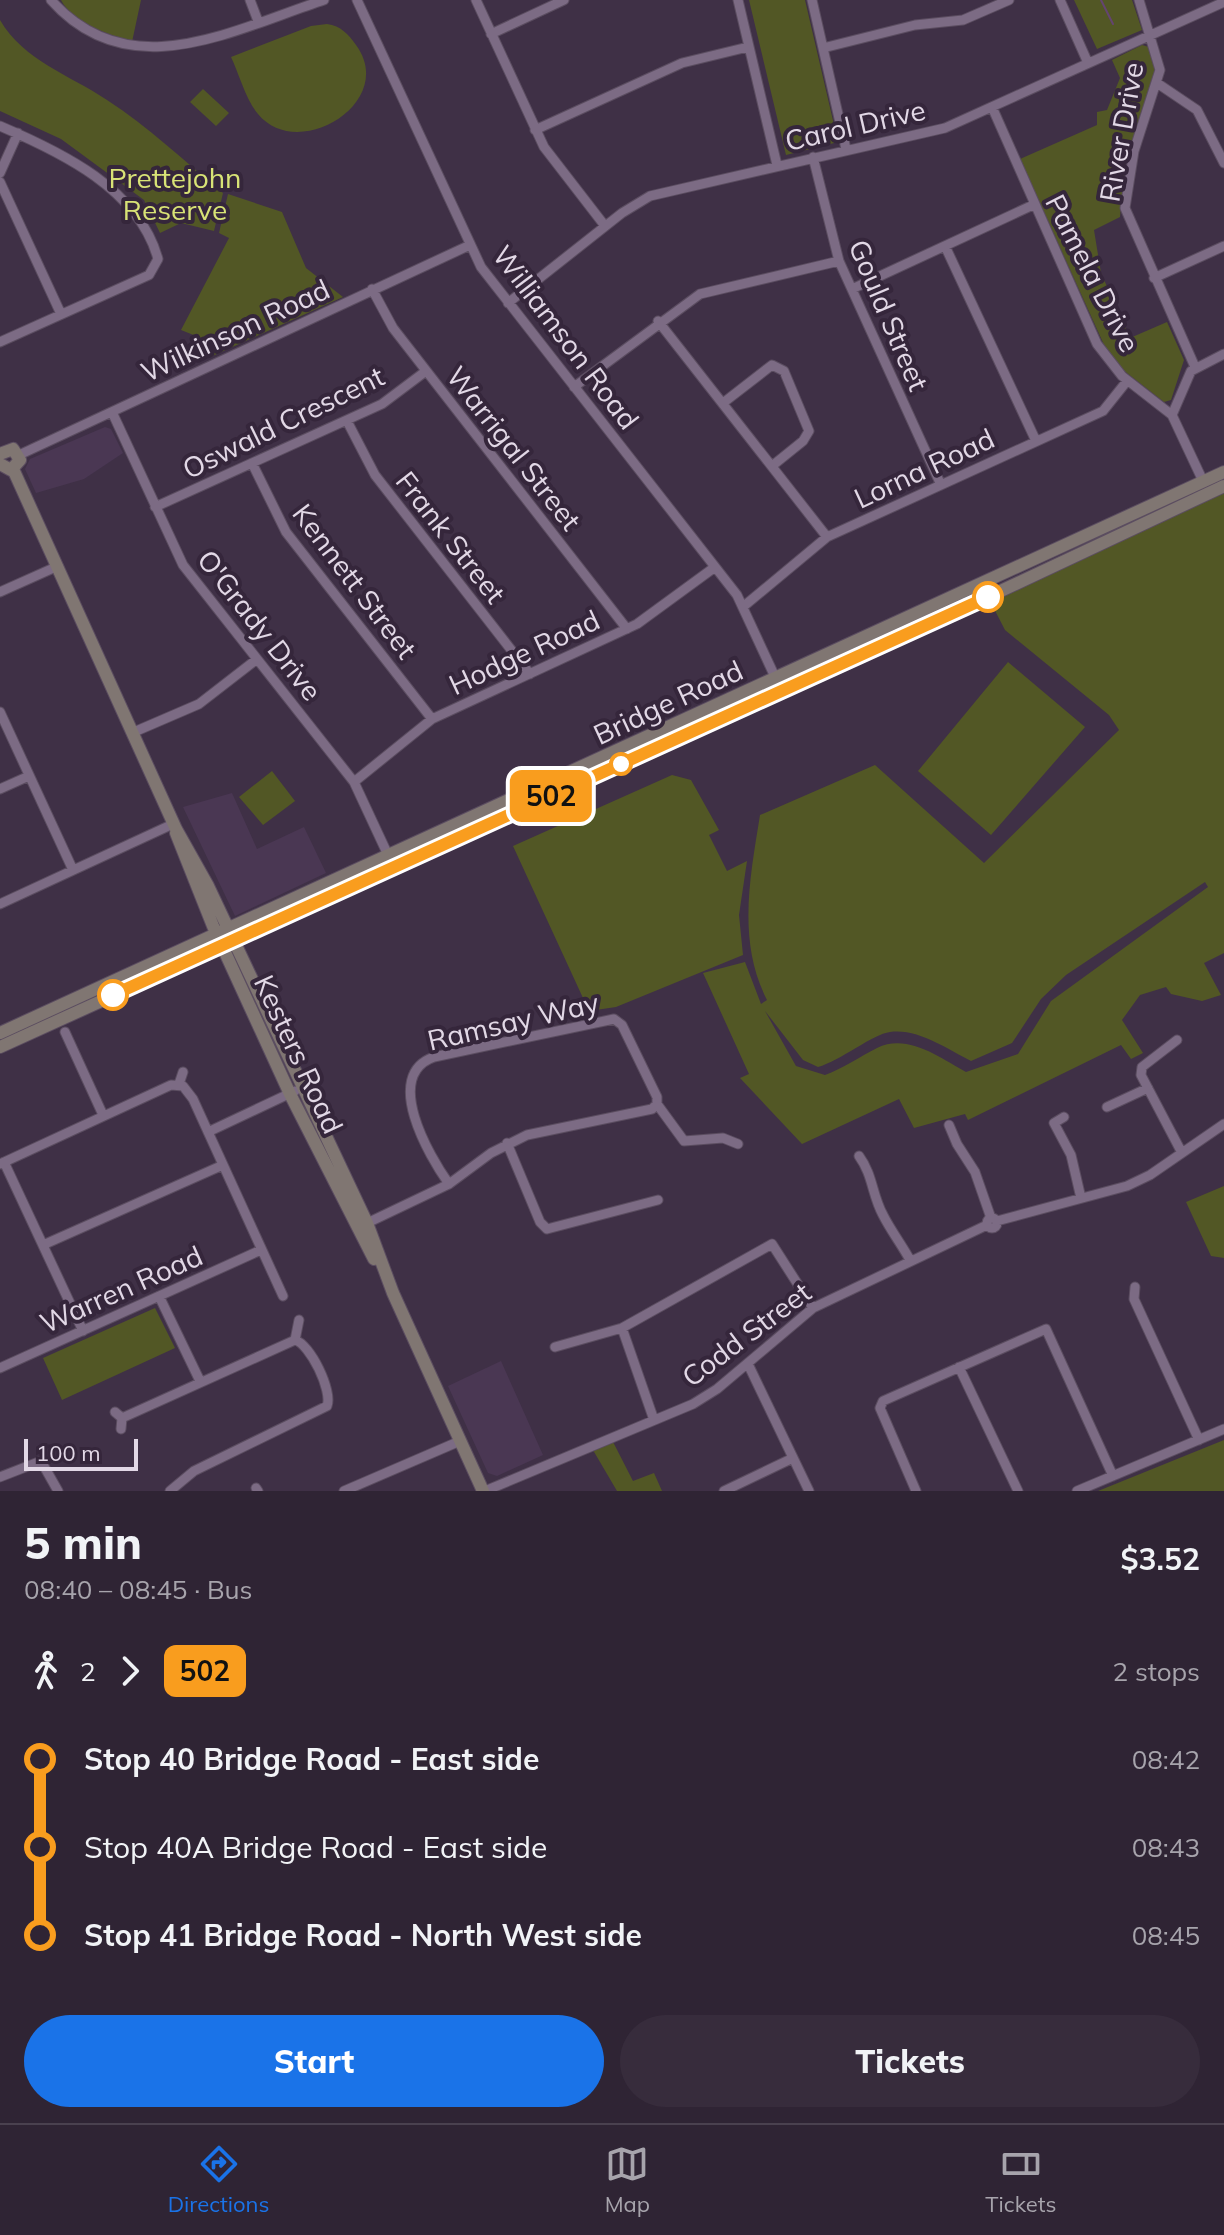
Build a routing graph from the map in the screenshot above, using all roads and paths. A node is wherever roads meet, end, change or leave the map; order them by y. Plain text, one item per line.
1 (51, 0) edge
2 (250, 0) edge
3 (324, 0) edge
4 (357, 0) edge
5 (476, 0) edge
6 (564, 0) edge
7 (738, 0) edge
8 (812, 0) edge
9 (1009, 0) edge
10 (1060, 0) edge
11 (1139, 0) edge
12 (1224, 2) edge
13 (258, 21) junction
14 (491, 34) junction
15 (1151, 35) junction
16 (748, 47) junction
17 (823, 48) junction
18 (1088, 63) junction
19 (1157, 83) junction
20 (992, 107) junction
21 (0, 126) edge
22 (535, 130) junction
23 (18, 133) junction
24 (846, 149) junction
25 (813, 157) junction
26 (1224, 163) edge
27 (777, 165) junction
28 (0, 173) edge
29 (0, 182) edge
30 (1033, 205) junction
31 (605, 226) junction
32 (470, 245) junction
33 (945, 246) junction
34 (1224, 246) edge
35 (839, 261) junction
36 (1154, 278) junction
37 (372, 289) junction
38 (852, 289) junction
39 (508, 303) junction
40 (61, 314) junction
41 (658, 321) junction
42 (0, 342) edge
43 (1224, 354) edge
44 (1195, 367) junction
45 (426, 371) junction
46 (1127, 381) junction
47 (574, 387) junction
48 (723, 403) junction
49 (112, 412) junction
50 (1172, 415) junction
51 (347, 421) junction
52 (1036, 441) junction
53 (1, 449) edge
54 (19, 455) junction
55 (252, 463) junction
56 (0, 464) edge
57 (772, 466) junction
58 (13, 469) junction
59 (1224, 472) edge
60 (941, 485) junction
61 (1224, 486) edge
62 (1206, 487) junction
63 (155, 507) junction
64 (827, 537) junction
65 (58, 566) junction
66 (715, 567) junction
67 (0, 592) edge
68 (744, 606) junction
69 (889, 627) junction
70 (627, 629) junction
71 (895, 640) junction
72 (257, 659) junction
73 (530, 674) junction
74 (776, 679) junction
75 (782, 692) junction
76 (0, 712) edge
77 (432, 719) junction
78 (134, 732) junction
79 (660, 739) junction
80 (29, 776) junction
81 (354, 782) junction
82 (0, 789) edge
83 (174, 826) junction
84 (388, 855) junction
85 (394, 868) junction
86 (73, 870) junction
87 (0, 904) edge
88 (225, 938) junction
89 (203, 955) junction
90 (232, 968) junction
91 (65, 1032) dead end
92 (0, 1033) edge
93 (1177, 1040) dead end
94 (0, 1047) edge
95 (183, 1072) dead end
96 (179, 1084) junction
97 (302, 1087) junction
98 (1148, 1088) junction
99 (290, 1094) junction
100 (657, 1104) junction
101 (1107, 1107) dead end
102 (103, 1115) junction
103 (1064, 1117) dead end
104 (1224, 1124) edge
105 (949, 1125) dead end
106 (208, 1132) junction
107 (507, 1143) junction
108 (738, 1144) dead end
109 (1182, 1153) junction
110 (859, 1156) dead end
111 (2, 1163) edge
112 (223, 1165) junction
113 (449, 1184) junction
114 (1081, 1198) junction
115 (658, 1200) dead end
116 (992, 1221) junction
117 (361, 1225) junction
118 (43, 1245) junction
119 (261, 1250) junction
120 (910, 1260) junction
121 (1135, 1287) dead end
122 (159, 1296) junction
123 (283, 1296) dead end
124 (813, 1308) junction
125 (299, 1320) dead end
126 (622, 1328) junction
127 (83, 1331) junction
128 (295, 1340) junction
129 (555, 1347) dead end
130 (1, 1364) edge
131 (748, 1364) junction
132 (959, 1367) junction
133 (200, 1381) junction
134 (654, 1420) junction
135 (121, 1429) dead end
136 (1224, 1429) edge
137 (1199, 1440) junction
138 (460, 1441) junction
139 (793, 1458) junction
140 (1113, 1476) junction
141 (0, 1477) edge
142 (356, 1488) edge
143 (58, 1491) edge
144 (170, 1491) edge
145 (344, 1491) edge
146 (484, 1491) edge
147 (724, 1491) edge
148 (809, 1491) edge
149 (916, 1491) edge
150 (1018, 1491) edge
151 (1077, 1491) edge

1 - 13 street
2 - 13 street
3 - 13 street
4 - 32 street, Williamson Road
5 - 14 street
6 - 14 street
7 - 16 street
8 - 17 street
9 - 17 street
10 - 18 street
11 - 15 street, River Drive
12 - 15 street, Carol Drive
14 - 22 street
15 - 18 street, Carol Drive
15 - 19 street, River Drive
16 - 22 street
16 - 27 street
17 - 24 street
18 - 20 street, Carol Drive
19 - 26 street
19 - 36 street, River Drive
20 - 24 street, Carol Drive
20 - 30 street, Pamela Drive
21 - 23 street
22 - 31 street
23 - 28 street
23 - 40 street
24 - 25 street, Carol Drive
25 - 27 street, Carol Drive
25 - 35 street, Gould Street
27 - 31 street, Carol Drive
29 - 40 street
30 - 33 street
30 - 46 street, Pamela Drive
31 - 39 street, Carol Drive
32 - 37 street, Wilkinson Road
32 - 39 street, Williamson Road
33 - 38 street
33 - 52 street
34 - 36 street
35 - 38 street, Gould Street
35 - 41 street
36 - 44 street, River Drive
37 - 45 street, Warrigal Street
37 - 49 street, Wilkinson Road
38 - 60 street, Gould Street
39 - 47 street, Williamson Road
40 - 42 street
41 - 47 street
41 - 48 street
43 - 44 street
44 - 50 street
45 - 51 street, Oswald Crescent
45 - 70 street, Warrigal Street
46 - 50 street, Pamela Drive
46 - 52 street, Lorna Road
47 - 66 street, Williamson Road
48 - 57 street
48 - 57 street
49 - 54 street, Wilkinson Road
49 - 63 street, O'Grady Drive
50 - 62 street, Pamela Drive
51 - 55 street, Oswald Crescent
51 - 73 street, Frank Street
52 - 60 street, Lorna Road
53 - 54 main road
54 - 58 main road
55 - 63 street, Oswald Crescent
55 - 77 street, Kennett Street
56 - 58 main road
57 - 64 street
58 - 65 main road, Kesters Road
59 - 62 main road, Bridge Road
60 - 64 street, Lorna Road
61 - 62 main road, Bridge Road
62 - 69 main road, Bridge Road
62 - 71 main road, Bridge Road
63 - 72 street, O'Grady Drive
64 - 68 street, Lorna Road
65 - 67 street
65 - 78 main road, Kesters Road
66 - 68 street, Williamson Road
66 - 70 street, Hodge Road
68 - 74 street, Williamson Road
69 - 71 main road
69 - 74 main road, Bridge Road
70 - 73 street, Hodge Road
71 - 75 main road, Bridge Road
72 - 78 street
72 - 81 street, O'Grady Drive
73 - 77 street, Hodge Road
74 - 75 main road
74 - 79 main road, Bridge Road
75 - 79 main road, Bridge Road
76 - 80 street
77 - 81 street, Hodge Road
78 - 83 main road, Kesters Road
79 - 84 main road, Bridge Road
79 - 85 main road, Bridge Road
80 - 82 street
80 - 86 street
81 - 84 street, O'Grady Drive
83 - 86 street
83 - 88 main road, Kesters Road
84 - 85 main road
84 - 88 main road, Bridge Road
85 - 88 main road, Bridge Road
86 - 87 street
88 - 89 main road, Bridge Road
88 - 90 main road, Kesters Road
88 - 92 main road, Bridge Road
88 - 97 main road, Kesters Road
89 - 90 main road
89 - 94 main road, Bridge Road
90 - 99 main road, Kesters Road
91 - 102 street
93 - 98 street
95 - 96 street
96 - 102 street
96 - 106 street
97 - 99 street
97 - 117 main road, Kesters Road
98 - 101 street
98 - 109 street
99 - 106 street
99 - 117 main road, Kesters Road
100 - 107 street
100 - 108 street
100 - 113 street, Ramsay Way
102 - 111 street
103 - 114 street
104 - 109 street, Codd Street
105 - 116 street
106 - 112 street
107 - 113 street
107 - 115 street
109 - 114 street, Codd Street
110 - 120 street
111 - 118 street
112 - 118 street
112 - 119 street
113 - 117 street
114 - 116 street, Codd Street
116 - 120 street, Codd Street
117 - 138 main road, Kesters Road
118 - 127 street
119 - 122 street, Warren Road
119 - 123 street
120 - 124 street, Codd Street
121 - 137 street
122 - 127 street, Warren Road
122 - 133 street
124 - 126 street
124 - 131 street, Codd Street
125 - 128 street
126 - 129 street
126 - 134 street
127 - 130 street, Warren Road
128 - 133 street
128 - 144 street
131 - 134 street, Codd Street
131 - 139 street
132 - 140 street
132 - 149 street
132 - 150 street
133 - 135 street
134 - 146 street, Codd Street
136 - 137 street
137 - 140 street
138 - 142 street
138 - 146 main road, Kesters Road
139 - 147 street
139 - 148 street
140 - 151 street
141 - 143 street
142 - 145 street

